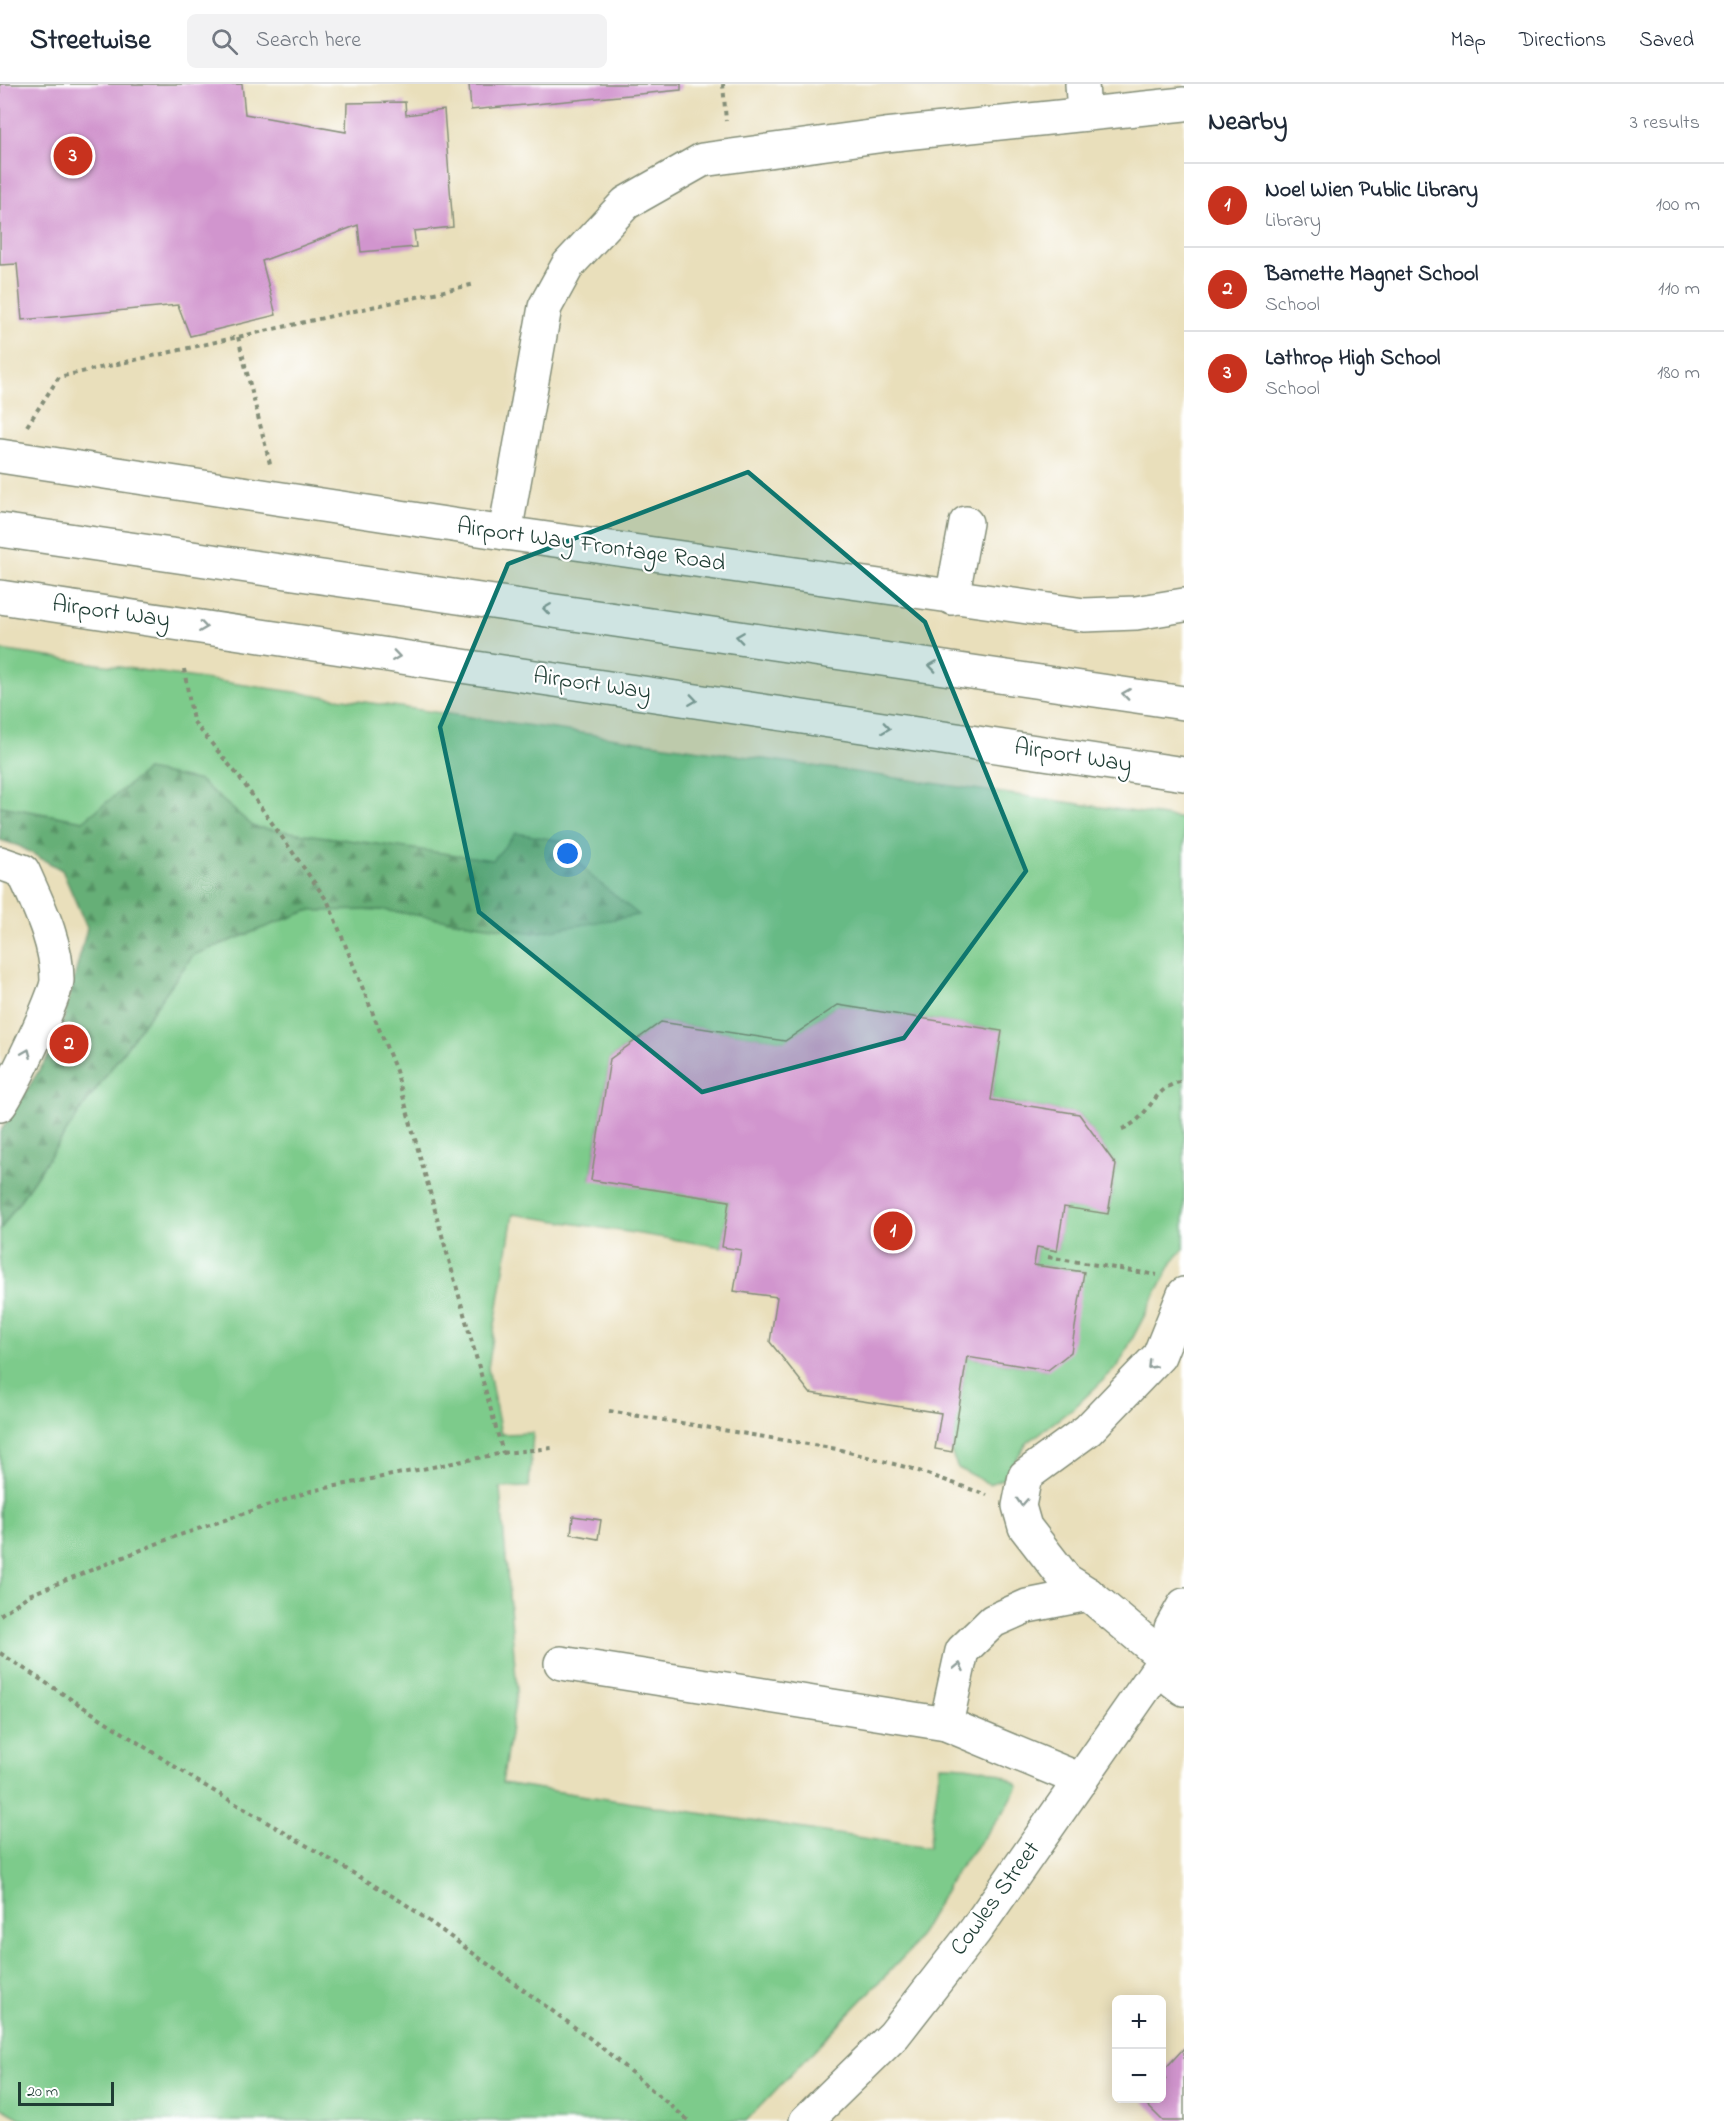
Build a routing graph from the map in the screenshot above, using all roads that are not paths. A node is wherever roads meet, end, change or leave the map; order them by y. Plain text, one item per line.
1 (1083, 99) edge
2 (1184, 104) edge
3 (0, 456) edge
4 (966, 524) dead end
5 (0, 530) edge
6 (505, 533) junction
7 (0, 597) edge
8 (952, 598) junction
9 (1184, 605) edge
10 (1184, 703) edge
11 (1184, 774) edge
12 (0, 862) edge
13 (0, 1105) edge
14 (1173, 1285) edge
15 (1088, 1594) junction
16 (1184, 1605) edge
17 (1169, 1662) edge
18 (561, 1663) dead end
19 (1184, 1689) edge
20 (946, 1724) junction
21 (1082, 1780) junction
22 (806, 2121) edge

1 - 2 main road
1 - 6 main road
3 - 6 main road, Airport Way Frontage Road
4 - 8 main road
10 -> 5 main road
6 - 8 main road, Airport Way Frontage Road
7 -> 11 main road, Airport Way
8 - 9 main road, Airport Way Frontage Road
13 -> 12 main road
14 -> 15 main road
15 - 17 main road
20 -> 15 main road
16 - 17 main road, Cowles Street
17 - 19 main road
17 - 21 main road, Cowles Street
18 - 20 main road
20 - 21 main road
21 - 22 main road, Cowles Street

